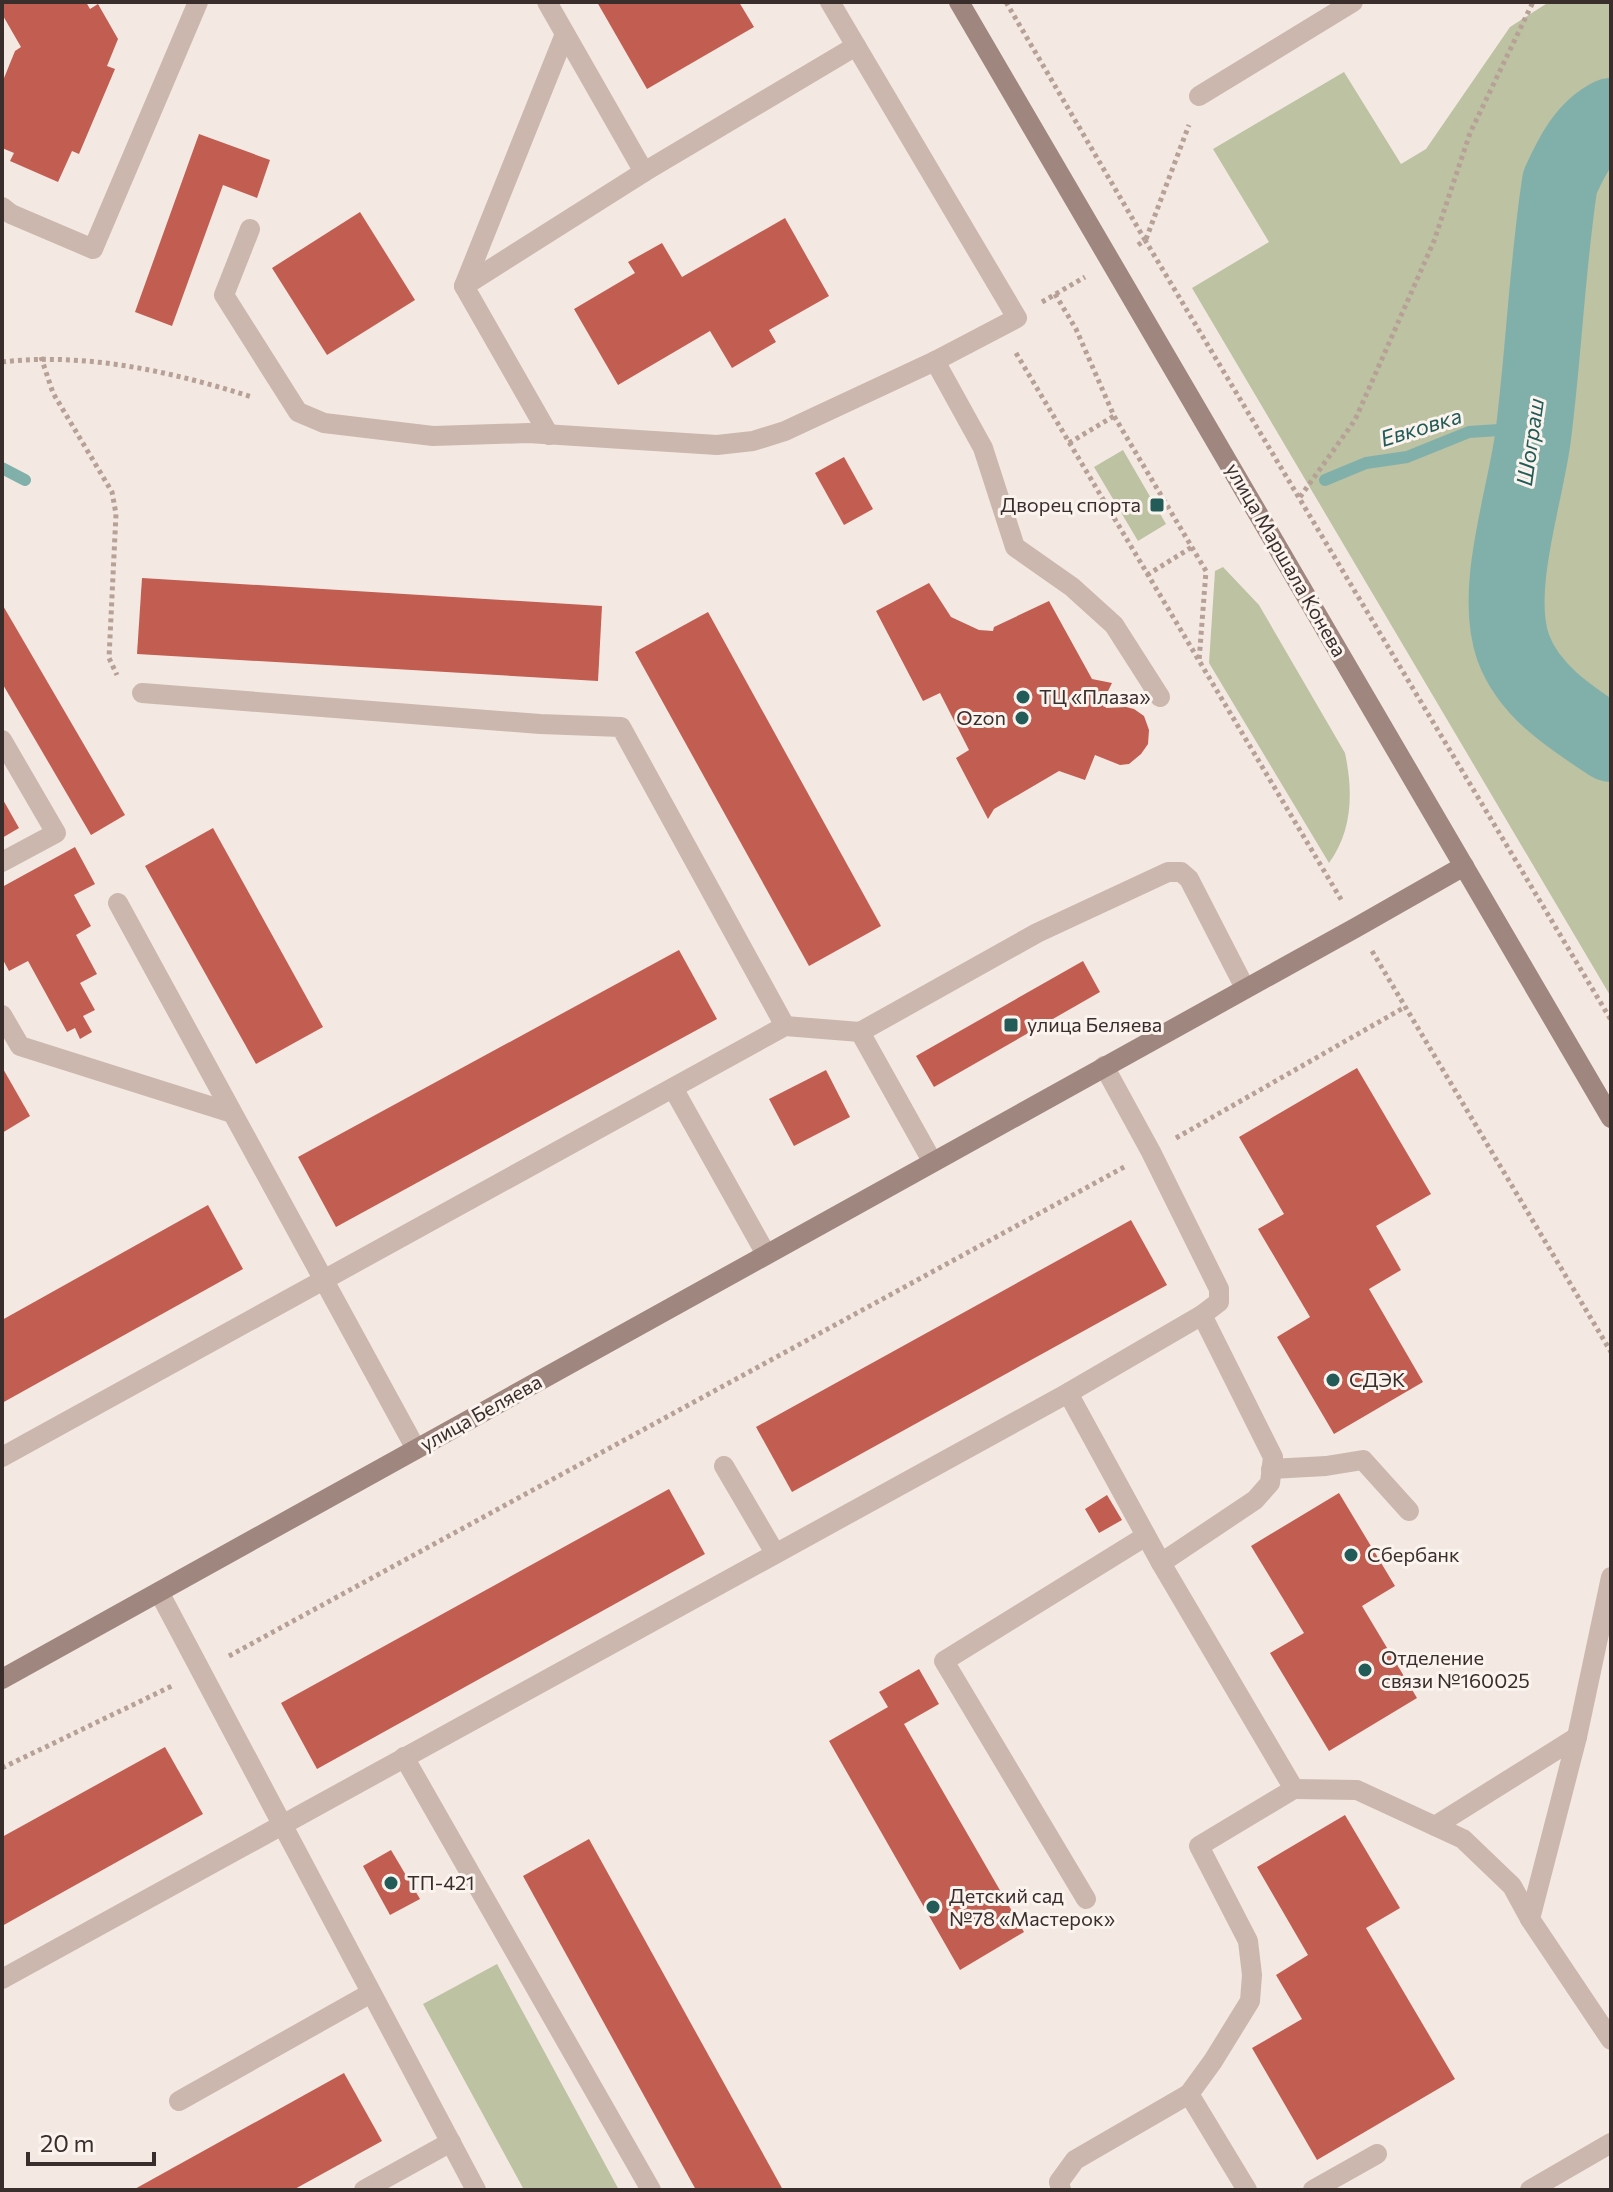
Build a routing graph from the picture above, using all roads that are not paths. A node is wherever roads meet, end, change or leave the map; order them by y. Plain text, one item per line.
1 (198, 2) edge
2 (547, 2) edge
3 (830, 2) edge
4 (959, 2) edge
5 (1353, 2) edge
6 (565, 34) junction
7 (856, 46) junction
8 (1199, 96) road end
9 (644, 172) junction
10 (2, 207) edge
11 (250, 229) dead end
12 (464, 286) junction
13 (935, 361) junction
14 (549, 435) junction
15 (142, 693) road end
16 (1160, 697) dead end
17 (2, 740) edge
18 (2, 862) edge
19 (1464, 866) junction
20 (118, 903) dead end
21 (1245, 988) junction
22 (2, 1015) edge
23 (785, 1026) junction
24 (860, 1032) junction
25 (1104, 1066) junction
26 (673, 1088) junction
27 (232, 1113) junction
28 (1611, 1118) edge
29 (932, 1161) junction
30 (766, 1254) junction
31 (324, 1279) junction
32 (1202, 1315) junction
33 (1068, 1393) junction
34 (416, 1449) junction
35 (2, 1457) edge
36 (724, 1466) dead end
37 (1271, 1469) junction
38 (1409, 1511) dead end
39 (1146, 1536) junction
40 (775, 1553) junction
41 (1161, 1563) junction
42 (1611, 1577) edge
43 (159, 1592) junction
44 (2, 1679) edge
45 (1577, 1737) junction
46 (404, 1757) junction
47 (1294, 1789) junction
48 (282, 1824) junction
49 (1435, 1826) junction
50 (1086, 1899) dead end
51 (1530, 1919) junction
52 (2, 1979) edge
53 (371, 1993) junction
54 (1611, 2040) edge
55 (1189, 2094) junction
56 (179, 2101) dead end
57 (451, 2142) junction
58 (1611, 2143) edge
59 (1377, 2154) dead end
60 (364, 2190) edge
61 (476, 2190) edge
62 (651, 2190) edge
63 (1061, 2190) edge
64 (1247, 2190) edge
65 (1313, 2190) edge
66 (1530, 2190) edge

1 - 10 lane
2 - 6 lane
3 - 7 lane
4 - 19 street, улица Маршала Конева
5 - 8 lane
6 - 9 lane
6 - 12 lane
7 - 9 lane
7 - 13 lane
9 - 12 lane
11 - 14 lane
12 - 14 lane
13 - 14 lane
13 - 16 lane
15 - 23 lane
17 - 18 lane
19 - 21 street, улица Беляева
19 - 28 street, улица Маршала Конева
20 - 27 lane
21 - 24 lane
21 - 25 street, улица Беляева
22 - 27 lane
23 - 24 lane
23 - 26 lane
24 - 29 lane
25 - 29 street, улица Беляева
25 - 32 lane
26 - 30 lane
26 - 31 lane
27 - 31 lane
29 - 30 street, улица Беляева
30 - 34 street, улица Беляева
31 - 34 lane
31 - 35 lane
32 - 33 lane
32 - 37 lane
33 - 39 lane
33 - 40 lane
34 - 43 street, улица Беляева
36 - 40 lane
37 - 38 lane
37 - 41 lane
39 - 41 lane
39 - 50 lane
40 - 46 lane
41 - 47 lane
42 - 45 lane
43 - 44 street, улица Беляева
43 - 48 lane
45 - 49 lane
45 - 51 lane
46 - 48 lane
46 - 62 lane
47 - 49 lane
47 - 55 lane
48 - 52 lane
48 - 53 lane
49 - 51 lane
51 - 54 lane
53 - 56 lane
53 - 57 lane
55 - 63 lane
55 - 64 lane
57 - 60 lane
57 - 61 lane
58 - 66 lane
59 - 65 lane

